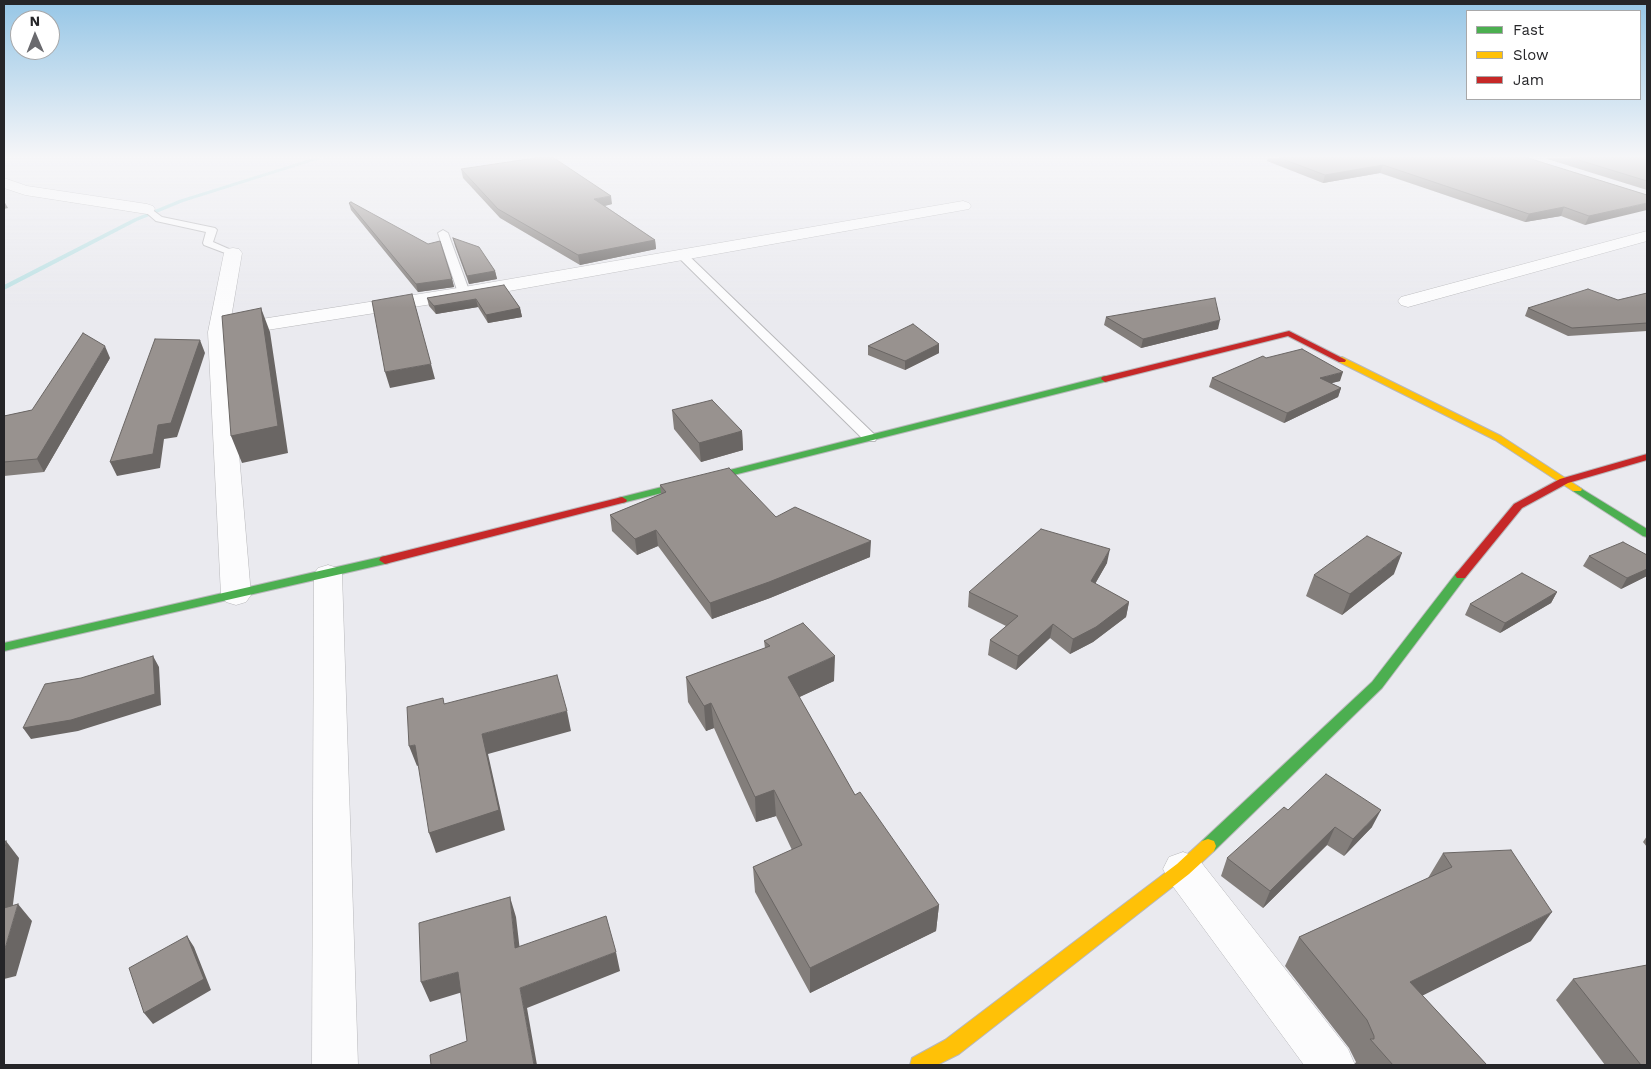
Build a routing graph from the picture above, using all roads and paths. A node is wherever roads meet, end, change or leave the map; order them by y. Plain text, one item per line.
1 (120, 208) edge
2 (952, 208) edge
3 (153, 214) joint
4 (443, 232) dead end
5 (1647, 236) edge
6 (232, 253) joint
7 (682, 255) junction
8 (464, 294) junction
9 (1408, 302) dead end
10 (218, 332) junction
11 (870, 438) junction
12 (1647, 457) edge
13 (1564, 482) junction
14 (1647, 534) edge
15 (328, 574) junction
16 (236, 595) junction
17 (4, 647) edge
18 (1183, 869) junction
19 (335, 1065) edge
20 (919, 1065) edge
21 (1332, 1065) edge

1 - 3 street
2 - 7 street
3 - 6 lane
4 - 8 lane
5 - 9 street
6 - 10 street
7 - 8 street
7 - 11 lane
8 - 10 street
10 - 16 street
11 - 13 street
11 - 15 street
12 - 13 street
13 - 14 street
13 - 18 street
15 - 16 street
15 - 19 street
16 - 17 street
18 - 20 street
18 - 21 street

